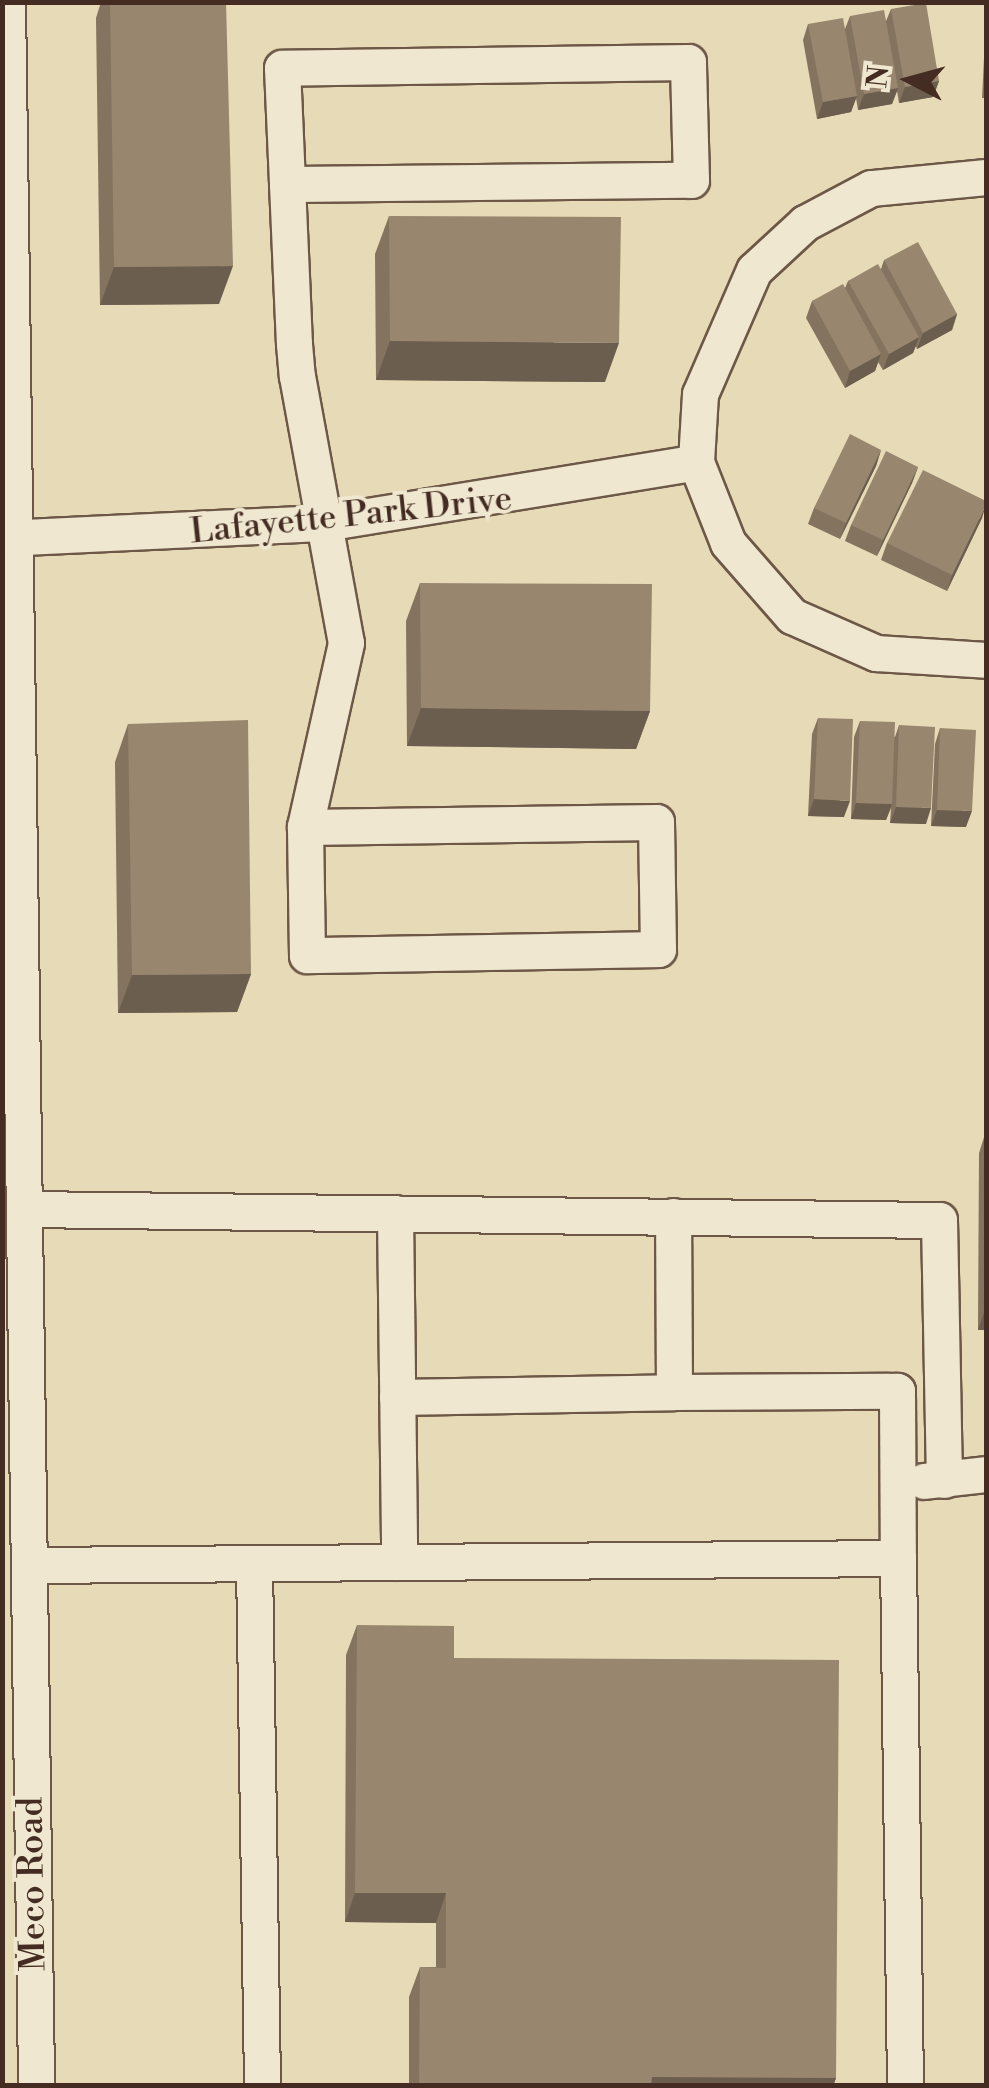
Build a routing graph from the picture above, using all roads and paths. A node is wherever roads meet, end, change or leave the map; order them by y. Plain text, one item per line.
1 (7, 2) edge
2 (986, 177) edge
3 (287, 184) junction
4 (696, 462) junction
5 (325, 524) junction
6 (9, 538) edge
7 (986, 660) edge
8 (305, 827) junction
9 (24, 1209) junction
10 (395, 1213) junction
11 (673, 1216) junction
12 (674, 1392) junction
13 (397, 1397) junction
14 (986, 1474) edge
15 (944, 1480) junction
16 (898, 1482) junction
17 (898, 1558) junction
18 (398, 1562) junction
19 (254, 1563) junction
20 (29, 1565) junction
21 (17, 1774) edge
22 (36, 2086) edge
23 (262, 2086) edge
24 (906, 2086) edge

1 - 6 street, Meco Road
2 - 4 street
3 - 3 street
3 - 5 street
4 - 5 street, Lafayette Park Drive
4 - 7 street
5 - 6 street, Lafayette Park Drive
5 - 8 street
6 - 9 street, Meco Road
8 - 8 street
9 - 10 street
9 - 20 street, Meco Road
10 - 11 street
10 - 13 street
11 - 12 street
11 - 15 street
12 - 13 street
12 - 16 street
13 - 18 street
14 - 15 street
15 - 16 street
16 - 17 street
17 - 18 street
17 - 24 street
18 - 19 street
19 - 20 street
19 - 23 street
20 - 21 street, Meco Road
21 - 22 street, Meco Road

